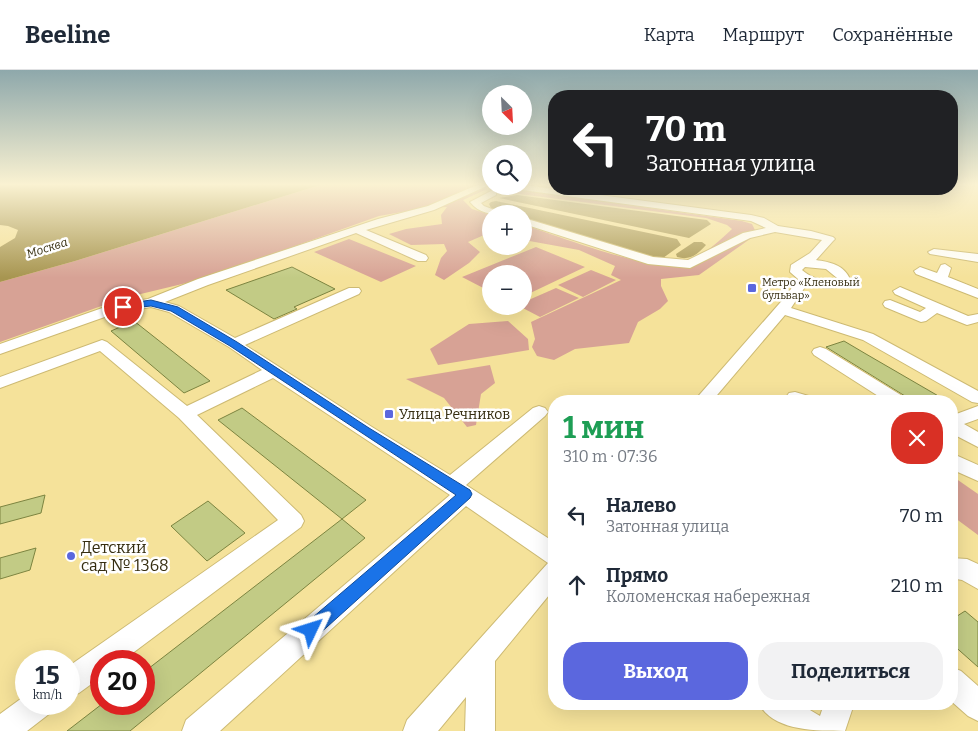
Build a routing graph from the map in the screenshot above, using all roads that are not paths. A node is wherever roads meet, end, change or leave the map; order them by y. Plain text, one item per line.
1 (405, 216) edge
2 (735, 216) edge
3 (532, 224) edge
4 (774, 229) junction
5 (357, 230) junction
6 (934, 252) dead end
7 (814, 256) junction
8 (422, 258) dead end
9 (978, 258) edge
10 (799, 265) junction
11 (830, 267) junction
12 (920, 271) dead end
13 (805, 278) junction
14 (824, 283) junction
15 (354, 290) dead end
16 (797, 291) junction
17 (900, 291) dead end
18 (978, 294) edge
19 (151, 303) junction
20 (890, 304) dead end
21 (935, 307) junction
22 (781, 310) junction
23 (978, 318) edge
24 (234, 344) junction
25 (0, 349) edge
26 (820, 352) dead end
27 (274, 371) junction
28 (3, 378) edge
29 (708, 395) edge
30 (888, 395) edge
31 (978, 398) edge
32 (538, 412) dead end
33 (978, 412) edge
34 (185, 414) junction
35 (958, 421) edge
36 (958, 428) edge
37 (978, 440) edge
38 (958, 464) edge
39 (978, 474) edge
40 (458, 490) junction
41 (548, 551) edge
42 (958, 570) edge
43 (548, 578) edge
44 (978, 578) edge
45 (481, 658) junction
46 (80, 674) edge
47 (958, 687) edge
48 (978, 706) edge
49 (783, 710) edge
50 (837, 710) edge
51 (24, 715) edge
52 (2, 731) edge
53 (197, 731) edge
54 (418, 731) edge
55 (480, 731) edge
56 (815, 731) edge
57 (830, 731) edge

1 - 5 street
2 - 4 street
3 - 4 street
4 - 7 street
5 - 8 street
5 - 19 street
6 - 9 street
7 - 10 street
7 - 11 street
10 - 11 street
10 - 13 street
11 - 14 street
12 - 18 street
13 - 14 street
13 - 16 street
14 - 16 street
15 - 24 street
16 - 22 street
17 - 21 street
19 - 24 street
19 - 25 street
20 - 21 street
21 - 23 street
22 - 29 street
22 - 31 street
24 - 27 street
26 - 30 street
27 - 34 street
27 - 40 street
28 - 34 street
32 - 40 street
33 - 35 street
34 - 46 street
36 - 37 street
38 - 39 street
40 - 41 street
40 - 53 street
42 - 44 street
43 - 45 street
45 - 54 street
45 - 55 street
47 - 48 street
49 - 56 street
50 - 57 street
51 - 52 street

